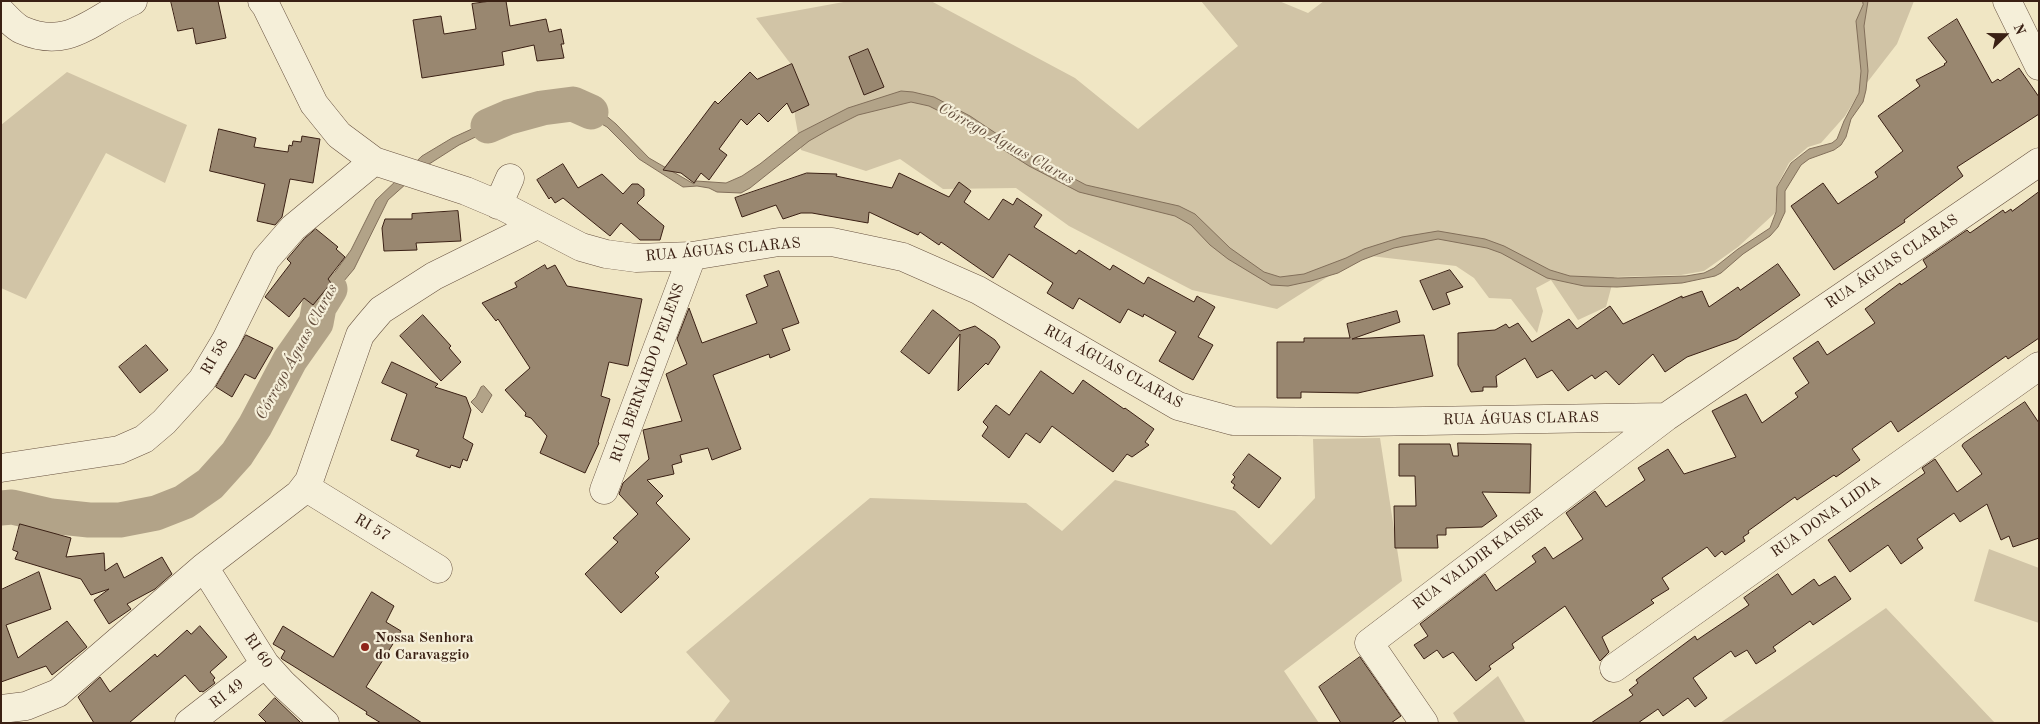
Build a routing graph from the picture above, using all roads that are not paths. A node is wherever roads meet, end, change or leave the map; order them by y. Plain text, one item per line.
1 (133, 1) edge
2 (262, 1) edge
3 (2007, 1) edge
4 (8, 24) edge
5 (2039, 66) edge
6 (374, 161) junction
7 (2039, 162) edge
8 (510, 178) dead end
9 (498, 205) junction
10 (538, 225) junction
11 (692, 256) junction
12 (2039, 366) edge
13 (1666, 417) junction
14 (1, 468) edge
15 (305, 487) junction
16 (604, 490) dead end
17 (204, 567) junction
18 (438, 569) dead end
19 (265, 664) junction
20 (1614, 668) dead end
21 (1, 709) edge
22 (189, 723) edge
23 (326, 723) edge
24 (1424, 723) edge

1 - 4 street
2 - 6 street, RUA ÁGUAS CLARAS
3 - 5 street
6 - 9 street, RUA ÁGUAS CLARAS
6 - 14 street, RI 58
7 - 13 street, RUA ÁGUAS CLARAS
8 - 9 street
9 - 10 street, RUA ÁGUAS CLARAS
10 - 11 street, RUA ÁGUAS CLARAS
10 - 15 street
11 - 13 street, RUA ÁGUAS CLARAS
11 - 16 street, RUA BERNARDO PELENS
12 - 20 street, RUA DONA LIDIA
13 - 24 street, RUA VALDIR KAISER
15 - 17 street
15 - 18 street, RI 57
17 - 19 street, RI 60
17 - 21 street
19 - 22 street, RI 49
19 - 23 street, RI 60

